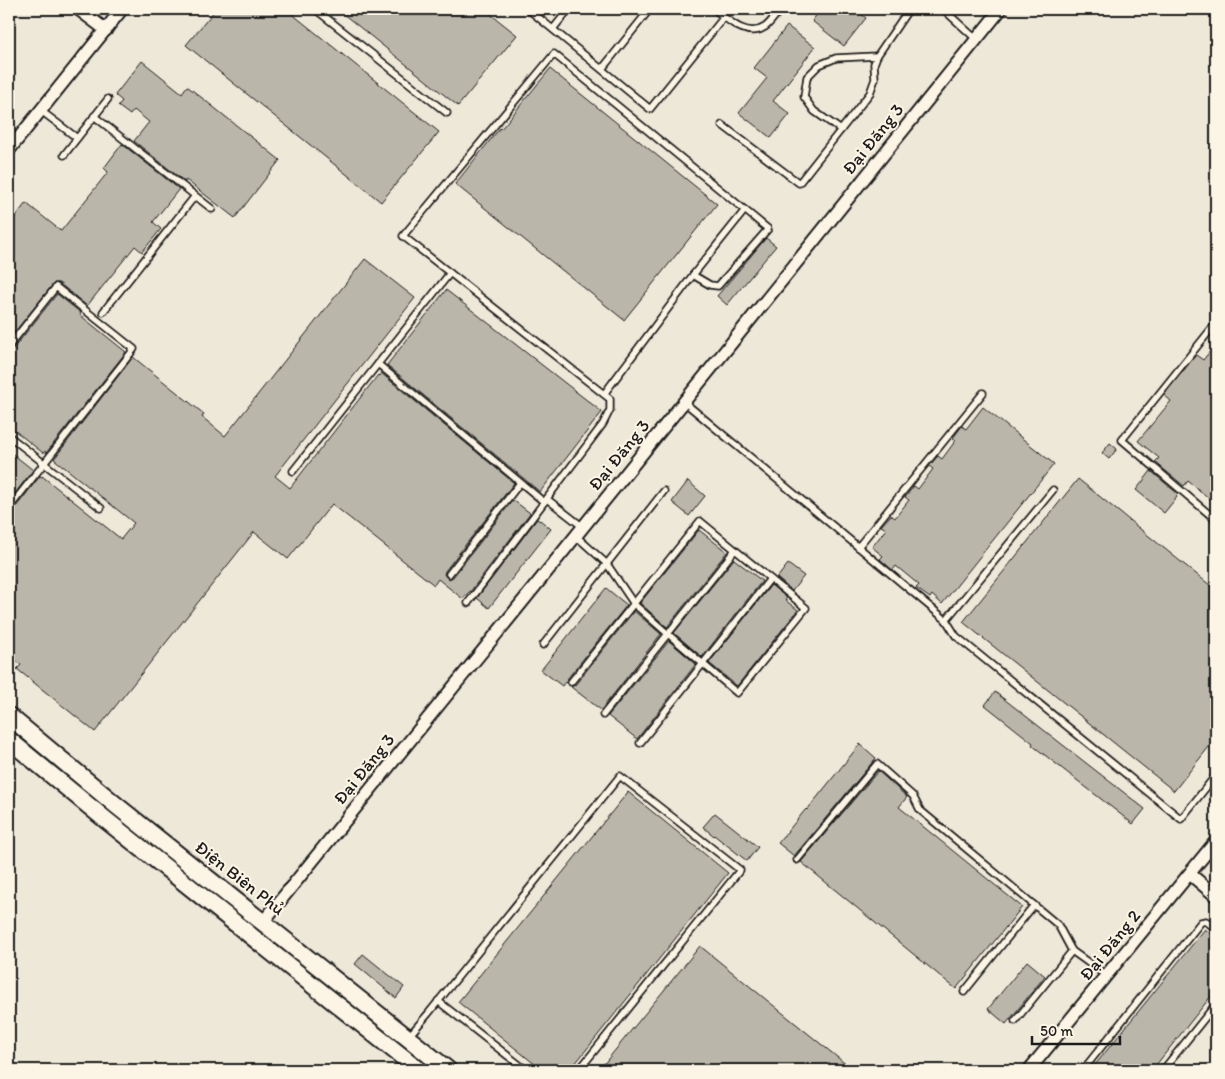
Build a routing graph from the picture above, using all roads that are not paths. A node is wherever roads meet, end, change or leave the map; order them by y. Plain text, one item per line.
1 (78, 9) edge
2 (122, 9) edge
3 (315, 9) edge
4 (528, 9) edge
5 (569, 9) edge
6 (650, 9) edge
7 (714, 9) edge
8 (781, 9) edge
9 (910, 9) edge
10 (944, 9) edge
11 (1001, 9) edge
12 (724, 17) junction
13 (553, 29) junction
14 (106, 30) junction
15 (976, 40) junction
16 (877, 56) junction
17 (602, 69) junction
18 (108, 99) dead end
19 (40, 110) junction
20 (447, 113) dead end
21 (94, 116) junction
22 (722, 125) dead end
23 (841, 130) junction
24 (77, 138) junction
25 (9, 150) edge
26 (64, 155) dead end
27 (195, 196) junction
28 (212, 209) dead end
29 (745, 210) junction
30 (450, 273) junction
31 (693, 275) junction
32 (103, 312) dead end
33 (1216, 323) edge
34 (9, 346) edge
35 (378, 364) junction
36 (983, 393) dead end
37 (604, 394) junction
38 (684, 402) junction
39 (9, 436) edge
40 (44, 464) junction
41 (293, 471) dead end
42 (520, 483) junction
43 (1052, 490) dead end
44 (664, 491) dead end
45 (545, 500) junction
46 (9, 508) edge
47 (101, 508) dead end
48 (1216, 520) edge
49 (580, 531) junction
50 (858, 547) junction
51 (735, 550) junction
52 (607, 564) junction
53 (449, 574) dead end
54 (770, 579) junction
55 (468, 603) dead end
56 (634, 604) junction
57 (946, 620) junction
58 (668, 634) junction
59 (543, 645) dead end
60 (703, 664) junction
61 (571, 682) dead end
62 (603, 715) dead end
63 (9, 716) edge
64 (9, 740) edge
65 (640, 743) dead end
66 (1216, 775) edge
67 (1216, 841) edge
68 (797, 860) dead end
69 (1190, 874) junction
70 (1216, 896) edge
71 (1034, 905) junction
72 (263, 922) junction
73 (1216, 929) edge
74 (1072, 952) junction
75 (1107, 976) junction
76 (964, 992) dead end
77 (438, 1001) junction
78 (1216, 1004) edge
79 (1015, 1021) dead end
80 (408, 1037) junction
81 (419, 1070) edge
82 (448, 1070) edge
83 (526, 1070) edge
84 (579, 1070) edge
85 (1029, 1070) edge
86 (1083, 1070) edge
87 (1163, 1070) edge

1 - 14 street
2 - 14 street
3 - 20 lane
4 - 13 lane
5 - 13 lane
6 - 17 lane
7 - 12 lane
8 - 12 lane
9 - 16 lane
10 - 15 lane
11 - 15 street, Đại Đăng 3
12 - 17 lane
13 - 17 lane
14 - 19 street
15 - 38 street, Đại Đăng 3
16 - 23 lane
16 - 23 lane
18 - 21 lane
19 - 24 lane
19 - 25 street
21 - 24 lane
21 - 27 lane
22 - 23 lane
24 - 26 lane
27 - 28 lane
27 - 32 lane
29 - 30 lane
29 - 31 lane
29 - 31 lane
30 - 35 lane
30 - 37 lane
31 - 37 lane
33 - 48 lane
34 - 40 lane
35 - 41 lane
35 - 42 lane
36 - 50 lane
37 - 45 lane
38 - 49 street, Đại Đăng 3
38 - 50 lane
39 - 40 lane
40 - 46 lane
40 - 47 lane
42 - 45 lane
42 - 53 lane
43 - 57 lane
44 - 52 lane
45 - 49 lane
45 - 55 lane
49 - 52 lane
49 - 72 street, Đại Đăng 3
50 - 57 lane
51 - 54 lane
51 - 56 lane
51 - 58 lane
52 - 56 lane
52 - 59 lane
54 - 60 lane
54 - 60 lane
56 - 58 lane
56 - 61 lane
57 - 66 lane
58 - 60 lane
58 - 62 lane
60 - 65 lane
63 - 72 main road, Điện Biên Phủ
64 - 81 main road
67 - 69 street, Đại Đăng 2
68 - 71 lane
69 - 70 street
69 - 75 street, Đại Đăng 2
71 - 74 lane
71 - 76 lane
72 - 80 main road, Điện Biên Phủ
73 - 86 lane
74 - 75 lane
74 - 79 lane
75 - 85 street, Đại Đăng 2
77 - 80 lane
77 - 83 lane
77 - 84 lane
78 - 87 lane
80 - 82 main road, Điện Biên Phủ

